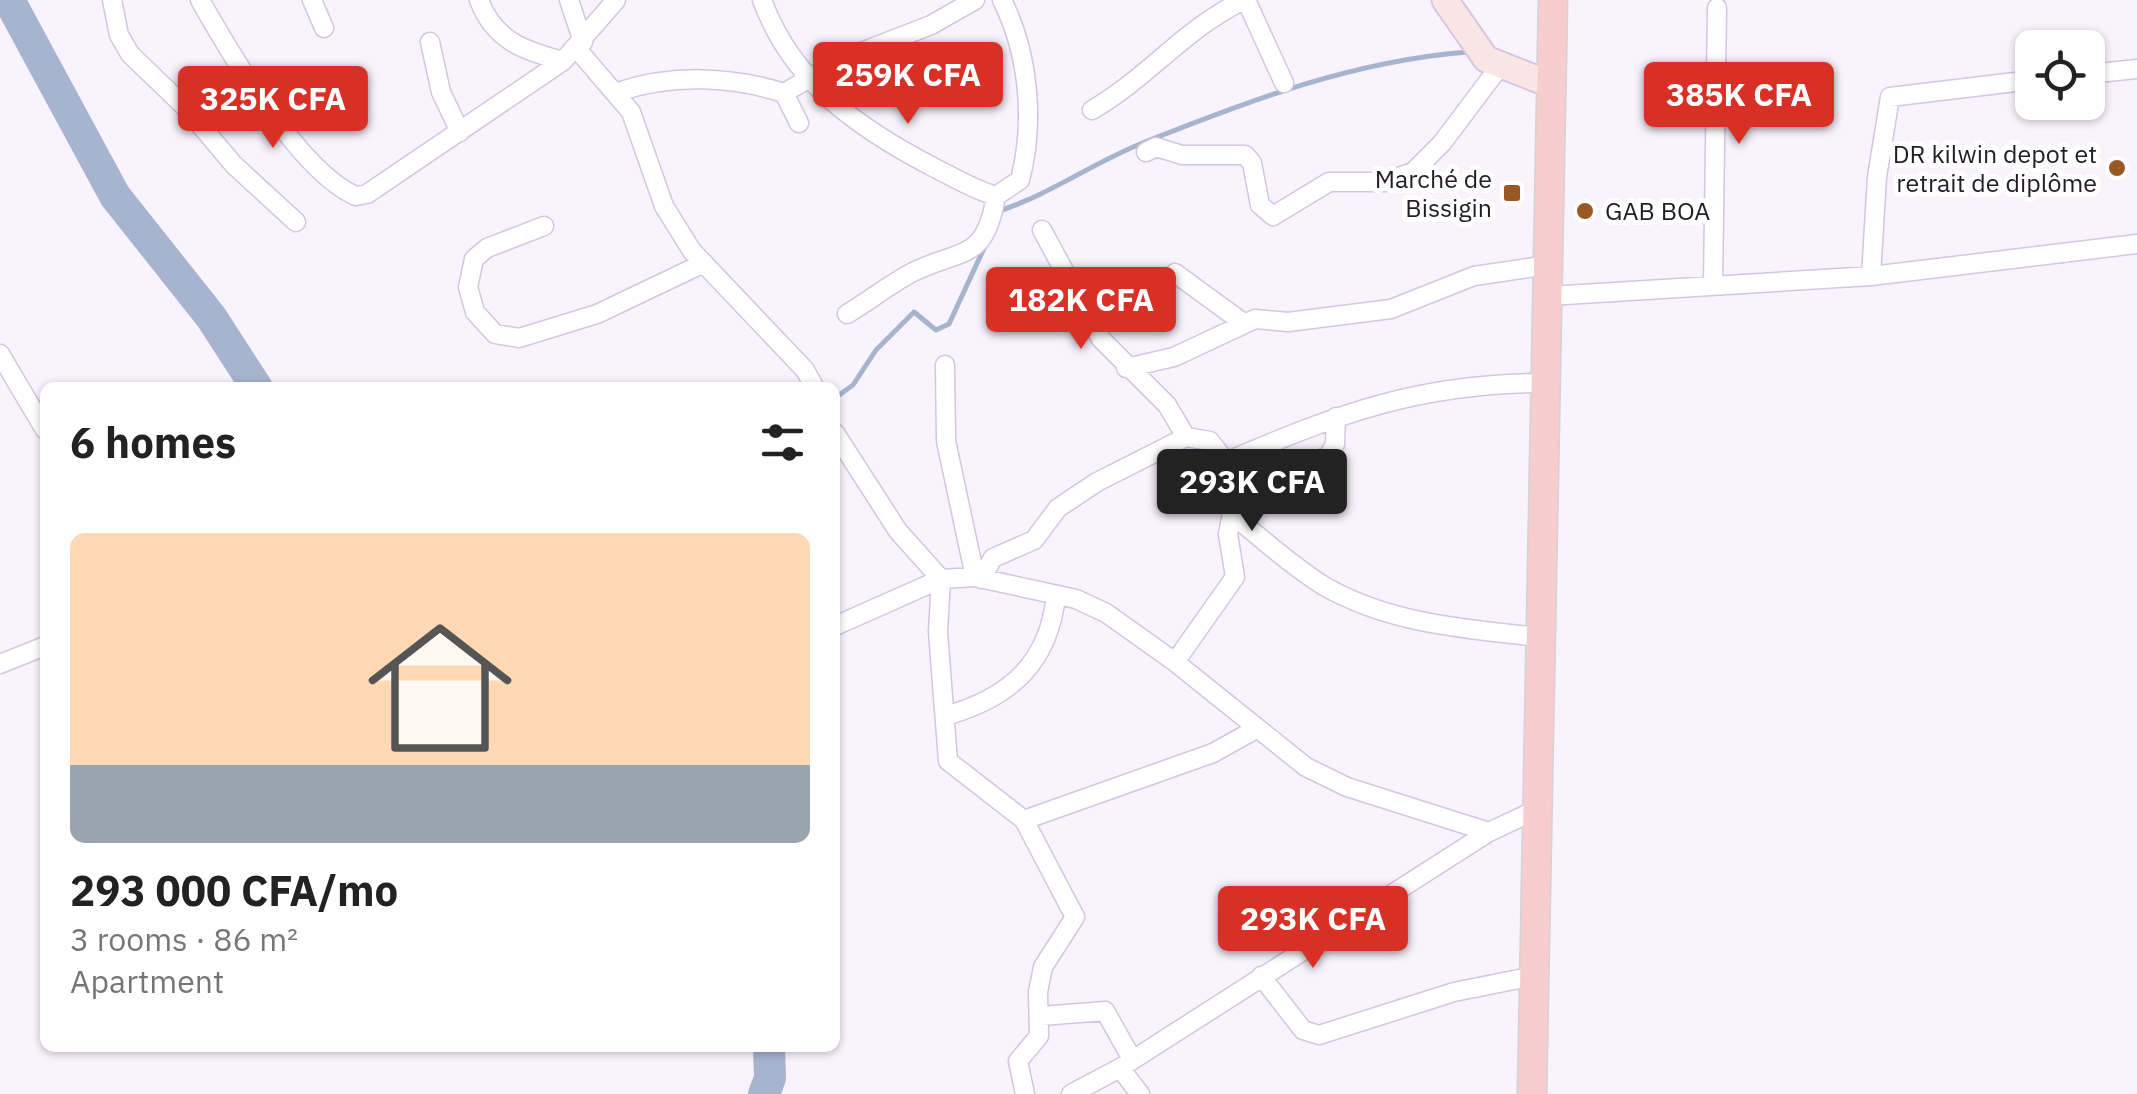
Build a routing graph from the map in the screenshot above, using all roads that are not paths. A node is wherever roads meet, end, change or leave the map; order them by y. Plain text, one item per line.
1 (112, 0) edge
2 (200, 0) edge
3 (312, 0) edge
4 (480, 0) edge
5 (569, 0) edge
6 (616, 0) edge
7 (762, 0) edge
8 (975, 0) edge
9 (1002, 0) edge
10 (1245, 0) edge
11 (1445, 0) edge
12 (1553, 0) edge
13 (1717, 8) dead end
14 (324, 28) dead end
15 (430, 42) dead end
16 (574, 51) junction
17 (1500, 66) junction
18 (2137, 68) edge
19 (2105, 72) edge
20 (809, 80) junction
21 (2015, 82) edge
22 (1284, 83) dead end
23 (1552, 85) junction
24 (618, 92) junction
25 (784, 93) junction
26 (1092, 110) dead end
27 (798, 123) dead end
28 (460, 132) junction
29 (1146, 152) dead end
30 (996, 196) junction
31 (296, 222) dead end
32 (544, 226) dead end
33 (1042, 230) dead end
34 (2137, 244) edge
35 (704, 263) junction
36 (1549, 265) junction
37 (1175, 273) dead end
38 (1871, 276) junction
39 (1713, 284) junction
40 (1549, 296) junction
41 (848, 314) dead end
42 (1242, 322) junction
43 (0, 354) edge
44 (945, 364) dead end
45 (1126, 368) junction
46 (811, 382) edge
47 (1546, 383) junction
48 (1336, 417) junction
49 (40, 422) edge
50 (1186, 437) junction
51 (840, 441) edge
52 (1226, 462) junction
53 (1233, 509) junction
54 (978, 578) junction
55 (941, 579) junction
56 (1056, 594) junction
57 (840, 624) edge
58 (1539, 637) junction
59 (40, 648) edge
60 (1175, 662) junction
61 (0, 664) edge
62 (945, 716) junction
63 (1256, 730) junction
64 (1536, 810) junction
65 (1024, 820) junction
66 (1489, 832) junction
67 (1261, 976) junction
68 (1534, 976) junction
69 (1041, 1016) junction
70 (1126, 1063) junction
71 (1025, 1094) edge
72 (1070, 1094) edge
73 (1140, 1094) edge
74 (1532, 1094) edge

1 - 31 street
2 - 28 street
3 - 14 street
4 - 16 street
5 - 16 street
6 - 16 street
7 - 20 street
8 - 20 street
9 - 30 street
10 - 22 street
10 - 26 street
11 - 17 street
12 - 23 main road
13 - 39 street
15 - 28 street
16 - 24 street
16 - 28 street
17 - 23 street
17 - 29 street
18 - 19 street
20 - 25 street
20 - 30 street
21 - 38 street
23 - 36 main road
24 - 25 street
24 - 35 street
25 - 27 street
30 - 41 street
32 - 35 street
33 - 45 street
34 - 38 street
35 - 46 street
36 - 40 main road
36 - 42 street
37 - 42 street
38 - 39 street
39 - 40 street
40 - 47 main road
42 - 45 street
43 - 49 street
44 - 54 street
45 - 50 street
47 - 48 street
47 - 58 main road
48 - 52 street
48 - 53 street
50 - 52 street
50 - 54 street
51 - 55 street
52 - 53 street
53 - 58 street
53 - 60 street
54 - 55 street
54 - 56 street
55 - 57 street
55 - 62 street
56 - 60 street
56 - 62 street
58 - 64 main road
59 - 61 street
60 - 63 street
62 - 65 street
63 - 65 street
63 - 66 street
64 - 66 street
64 - 68 main road
65 - 69 street
66 - 67 street
67 - 68 street
67 - 70 street
68 - 74 main road
69 - 70 street
69 - 71 street
70 - 72 street
70 - 73 street

